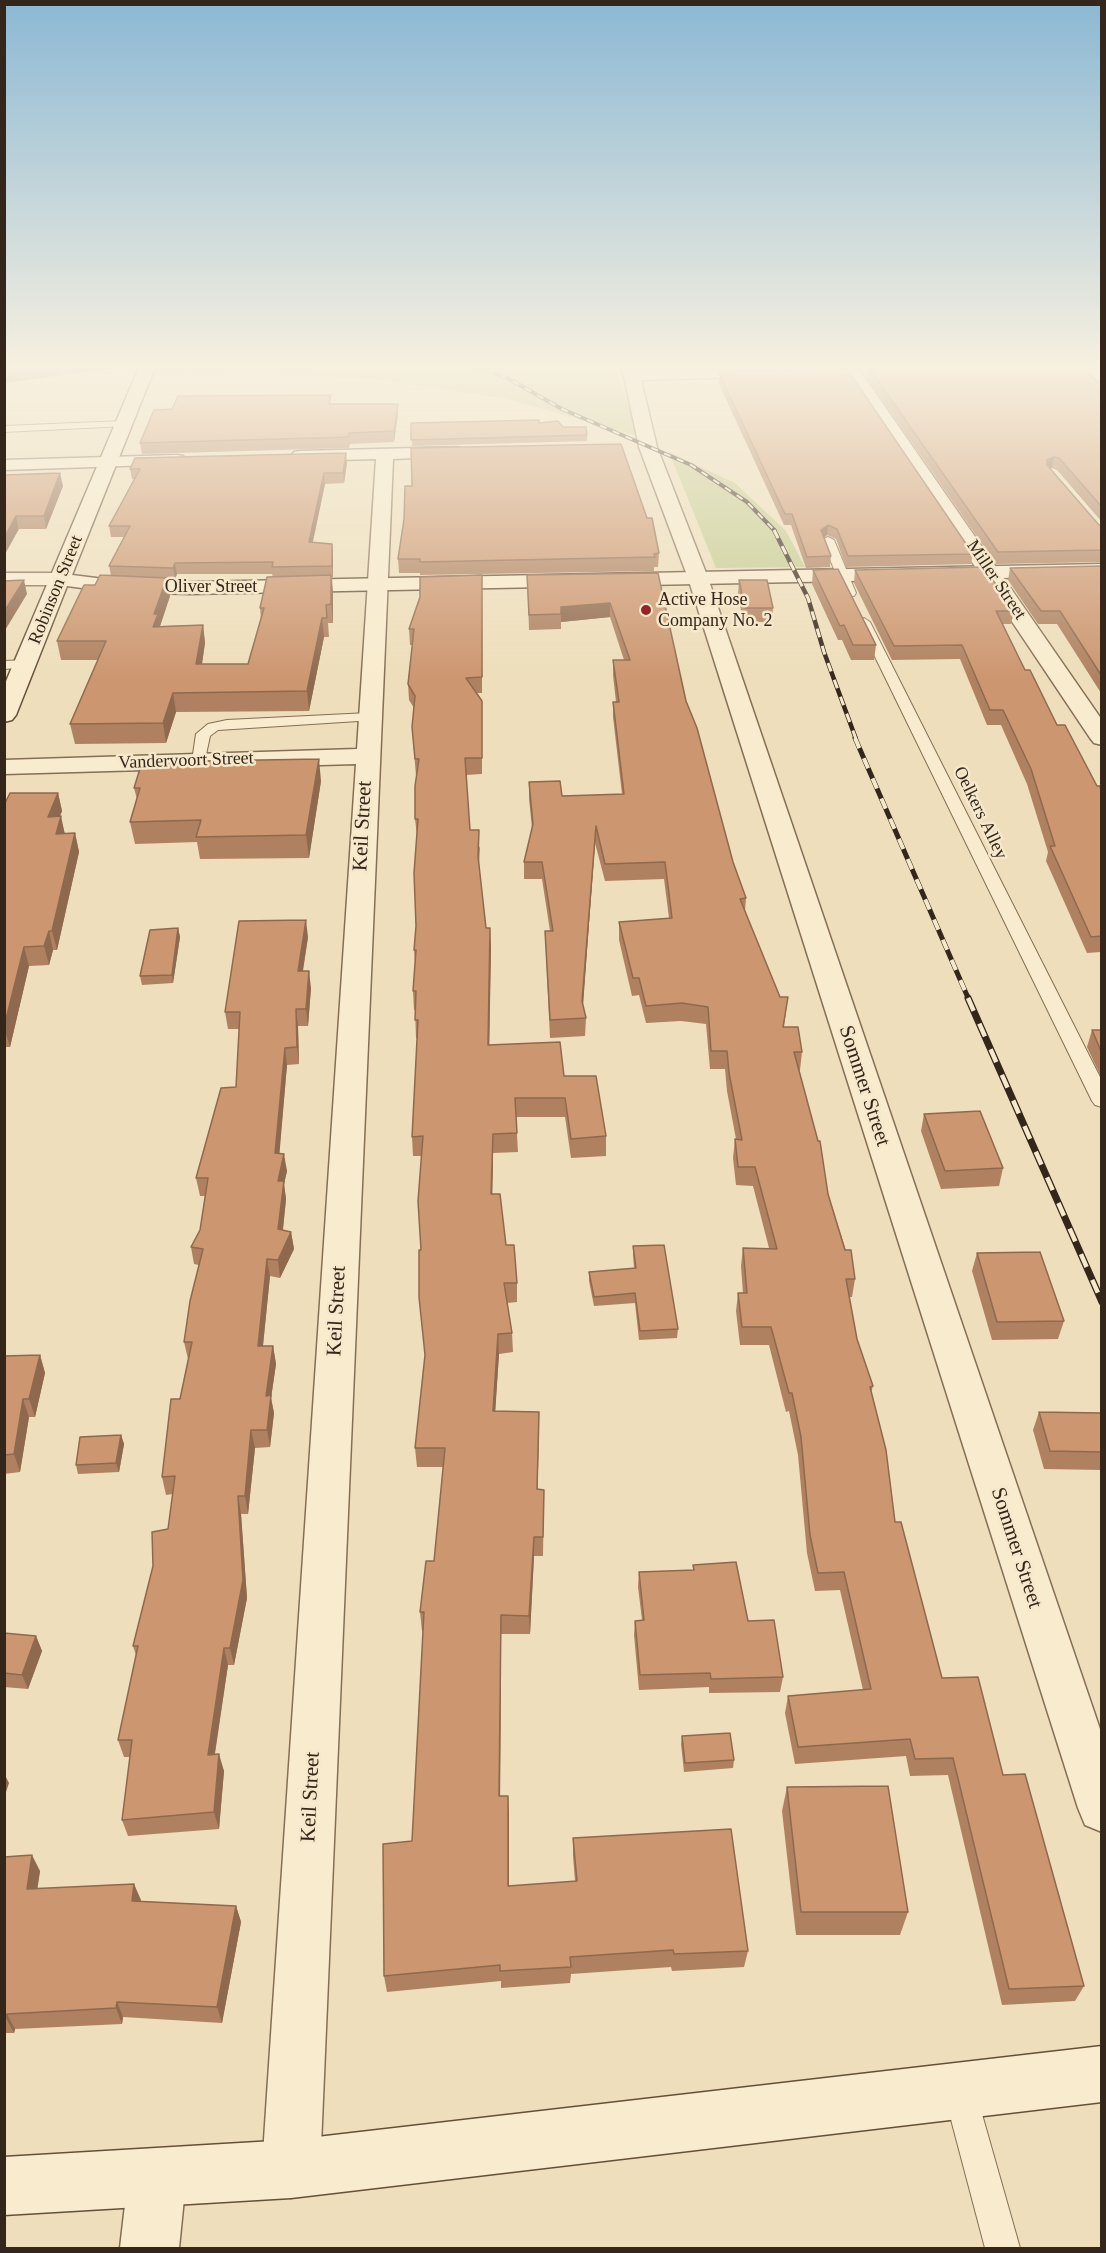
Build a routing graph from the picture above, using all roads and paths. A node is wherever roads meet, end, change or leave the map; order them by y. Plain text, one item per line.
1 (105, 470) edge
2 (384, 470) edge
3 (652, 470) edge
4 (920, 470) edge
5 (828, 540) edge
6 (1101, 570) edge
7 (991, 572) junction
8 (841, 576) junction
9 (698, 578) junction
10 (4, 579) edge
11 (58, 579) junction
12 (376, 585) junction
13 (4, 664) edge
14 (27, 664) junction
15 (4, 715) edge
16 (369, 717) junction
17 (1101, 738) edge
18 (367, 756) junction
19 (199, 761) junction
20 (4, 767) edge
21 (1101, 1101) edge
22 (1101, 1808) edge
23 (1101, 2074) edge
24 (959, 2091) junction
25 (291, 2169) junction
26 (157, 2179) junction
27 (4, 2186) edge
28 (149, 2248) edge
29 (1003, 2248) edge

1 - 11 street, Robinson Street
2 - 12 street, Keil Street
3 - 9 street, Sommer Street
4 - 7 street, Miller Street
5 - 8 lane, Oelkers Alley
6 - 7 street, Oliver Street
7 - 8 street, Oliver Street
7 - 17 street, Miller Street
8 - 9 street, Oliver Street
8 - 21 lane, Oelkers Alley
9 - 12 street, Oliver Street
9 - 22 street, Sommer Street
10 - 11 street, Oliver Street
11 - 12 street, Oliver Street
11 - 14 street, Robinson Street
12 - 16 street, Keil Street
13 - 14 lane
14 - 15 street, Robinson Street
16 - 18 street, Keil Street
16 - 19 lane
18 - 19 street, Vandervoort Street
18 - 25 street, Keil Street
19 - 20 street, Vandervoort Street
23 - 24 street
24 - 25 street
24 - 29 lane
25 - 26 street
26 - 27 street
26 - 28 street

